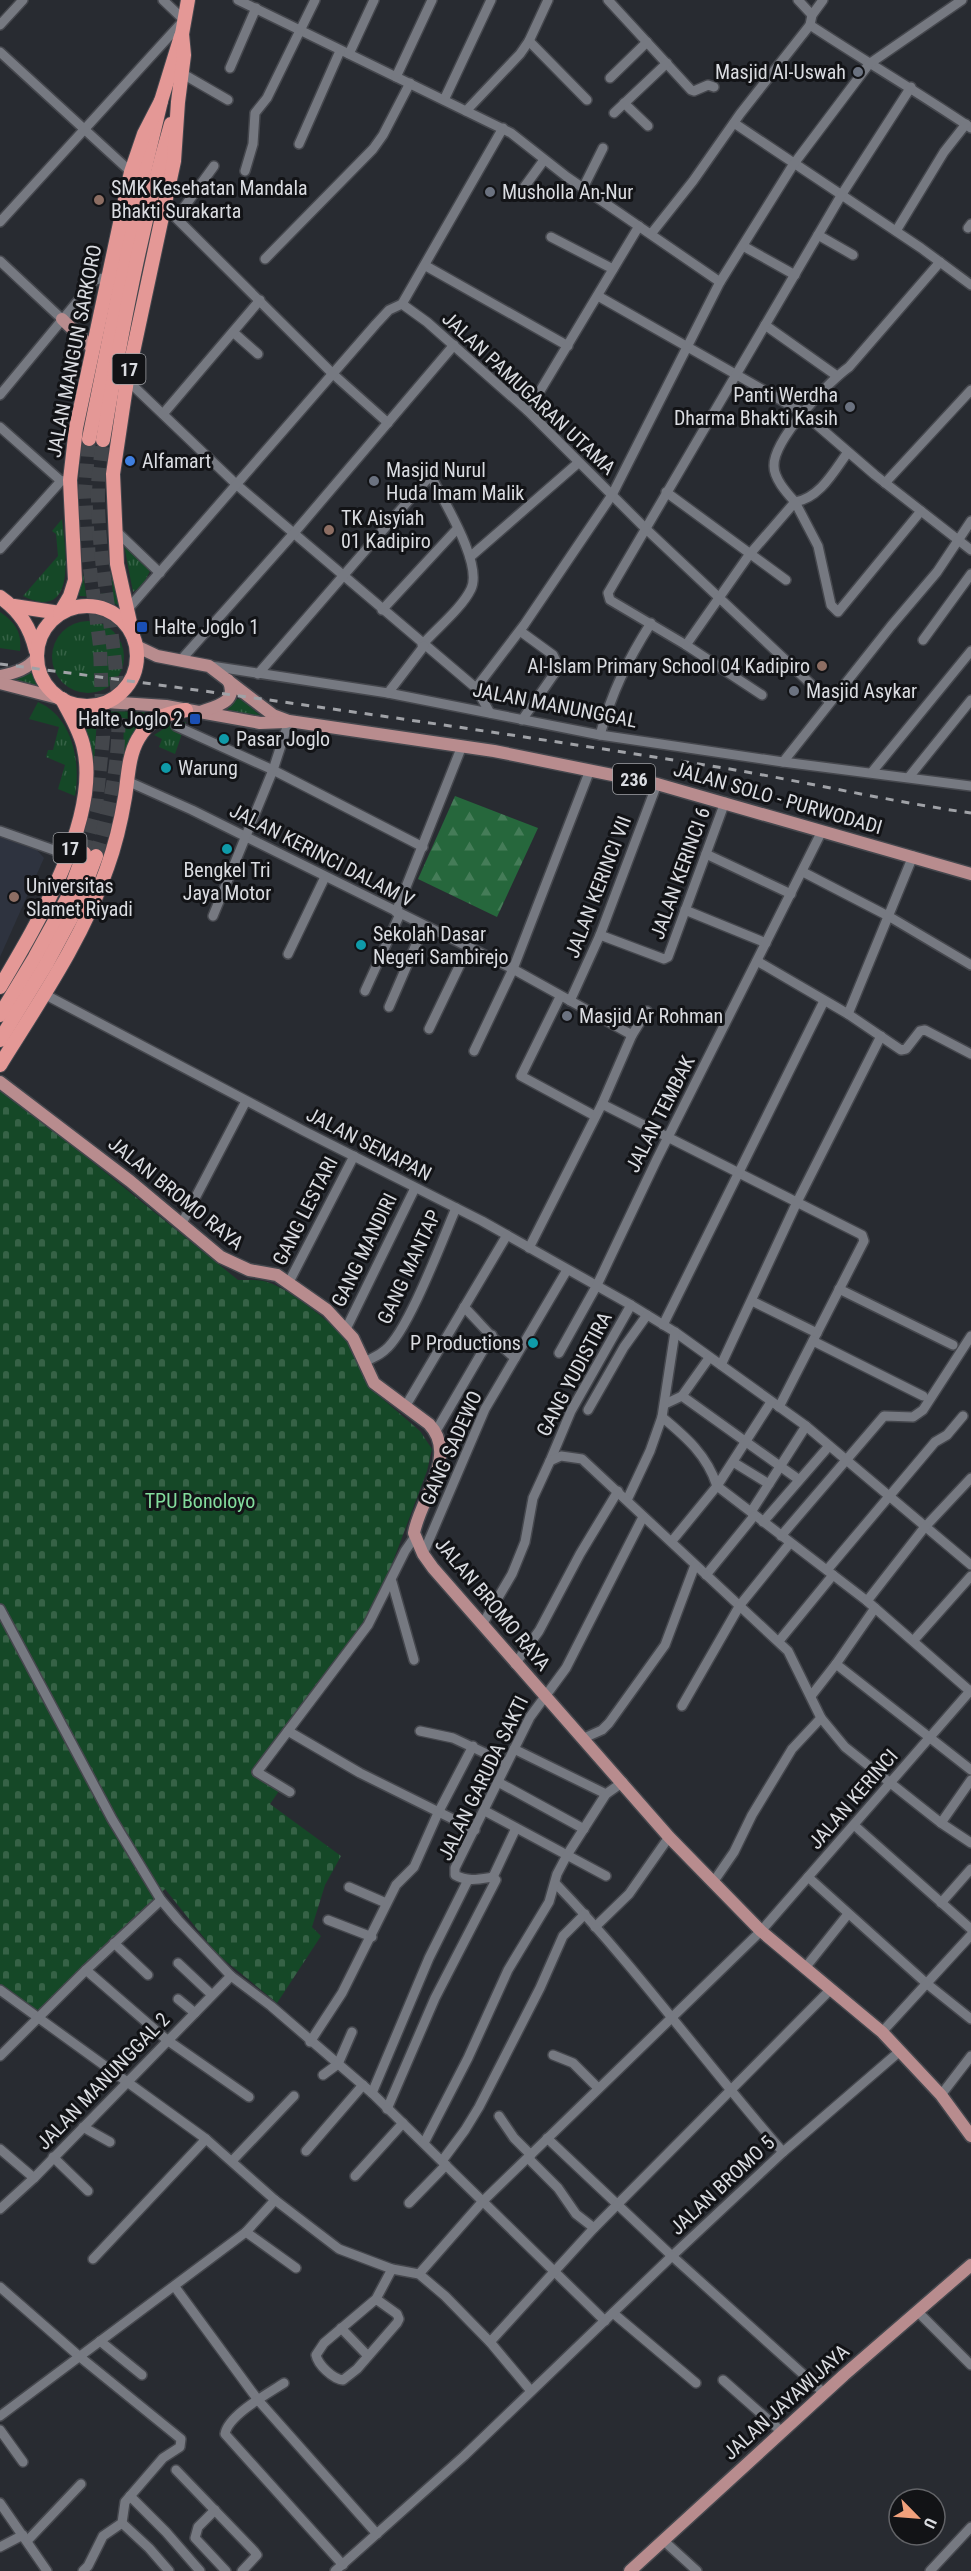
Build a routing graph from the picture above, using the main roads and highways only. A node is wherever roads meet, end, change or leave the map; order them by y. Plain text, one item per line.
1 (188, 0) edge
2 (182, 34) junction
3 (161, 101) junction
4 (178, 102) junction
5 (62, 320) road end
6 (92, 348) junction
7 (0, 597) edge
8 (14, 606) junction
9 (60, 613) junction
10 (134, 641) junction
11 (37, 657) junction
12 (209, 666) joint
13 (0, 676) edge
14 (228, 679) junction
15 (0, 683) edge
16 (62, 699) junction
17 (106, 702) junction
18 (193, 711) junction
19 (289, 721) junction
20 (971, 874) edge
21 (0, 987) edge
22 (0, 1015) edge
23 (0, 1040) edge
24 (0, 1065) edge
25 (0, 1082) edge
26 (971, 2136) edge
27 (968, 2272) edge
28 (630, 2571) edge

1 - 2 highway, 17
2 - 3 highway
2 - 4 highway, 17
3 - 4 highway
3 - 6 highway, JALAN MANGUN SARKORO / 17
4 - 10 highway, 17
5 - 6 main road
6 - 9 highway, JALAN MANGUN SARKORO / 17
7 - 8 highway
8 - 9 highway
8 - 11 highway
9 - 10 highway
9 - 11 highway, 17
10 - 12 main road, JALAN MANUNGGAL
10 - 17 highway, 17
11 - 13 main road
11 - 16 highway, 17
12 - 14 main road, JALAN SOLO - PURWODADI / 236
14 - 18 main road, JALAN SOLO - PURWODADI / 236
14 - 19 main road, JALAN SOLO - PURWODADI / 236
15 - 16 main road
16 - 17 highway
16 - 21 highway, 17
17 - 18 main road, JALAN SOLO - PURWODADI / 236
18 - 19 main road, JALAN SOLO - PURWODADI / 236
18 - 24 highway, 17
19 - 20 main road, JALAN SOLO - PURWODADI / 236
22 - 23 highway
25 - 26 main road, JALAN BROMO RAYA
27 - 28 main road, JALAN JAYAWIJAYA

